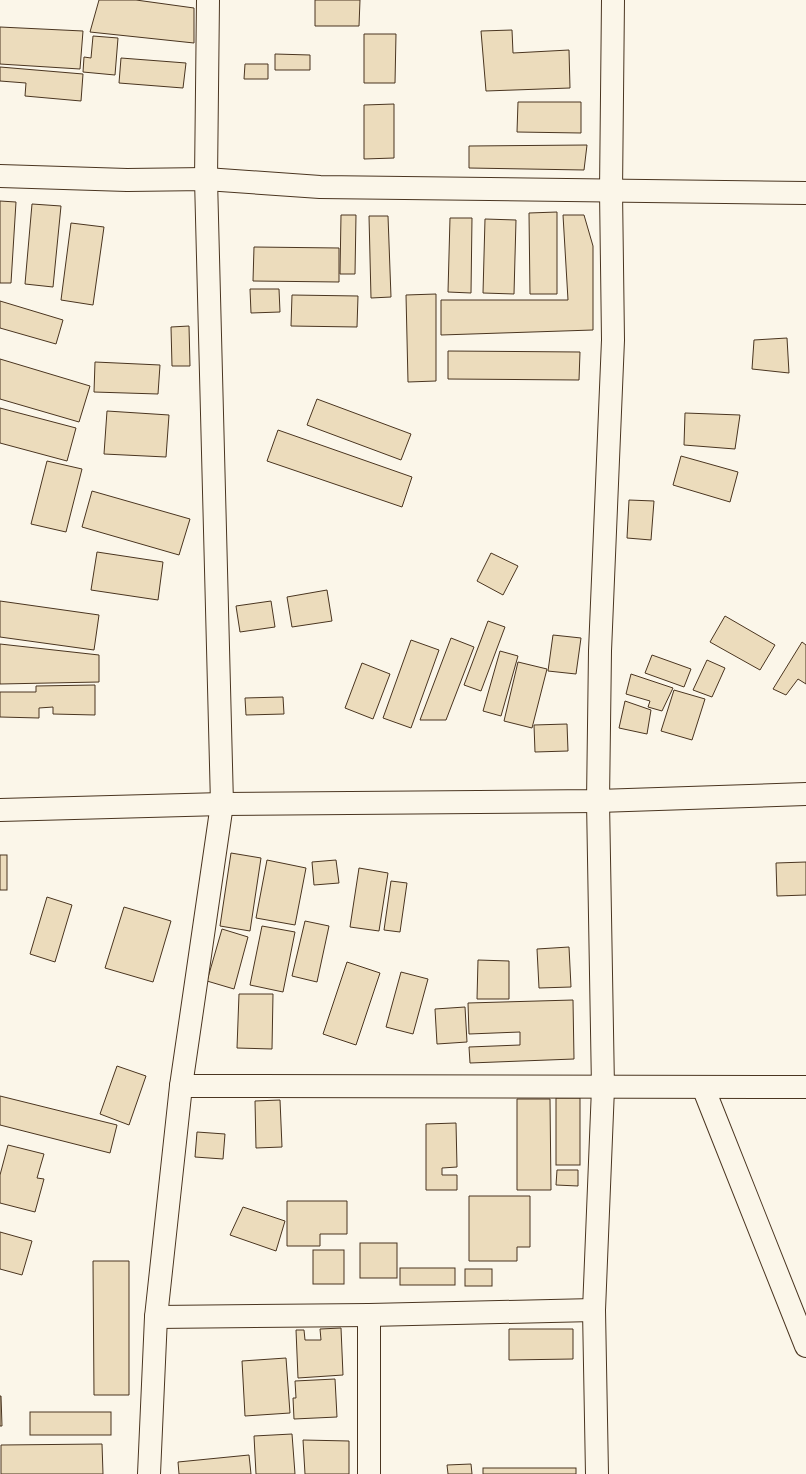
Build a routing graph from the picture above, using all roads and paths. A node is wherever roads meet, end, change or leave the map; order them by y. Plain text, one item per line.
1 (208, 0) edge
2 (613, 0) edge
3 (0, 176) edge
4 (206, 179) junction
5 (611, 191) junction
6 (806, 193) edge
7 (806, 794) edge
8 (598, 801) junction
9 (222, 804) junction
10 (0, 810) edge
11 (181, 1086) junction
12 (703, 1087) junction
13 (806, 1087) edge
14 (603, 1088) junction
15 (594, 1310) junction
16 (369, 1315) junction
17 (156, 1317) junction
18 (800, 1317) edge
19 (806, 1346) edge
20 (149, 1474) edge
21 (369, 1474) edge
22 (597, 1474) edge

1 - 4 street
2 - 5 street
3 - 4 street
4 - 5 street
4 - 9 street
5 - 6 street
5 - 8 street
7 - 8 street
8 - 9 street
8 - 14 street
9 - 10 street
9 - 11 street
11 - 14 street
11 - 17 street
12 - 13 street
12 - 14 street
12 - 18 street
14 - 15 street
15 - 16 street
15 - 22 street
16 - 17 street
16 - 21 street
17 - 20 street
18 - 19 street

